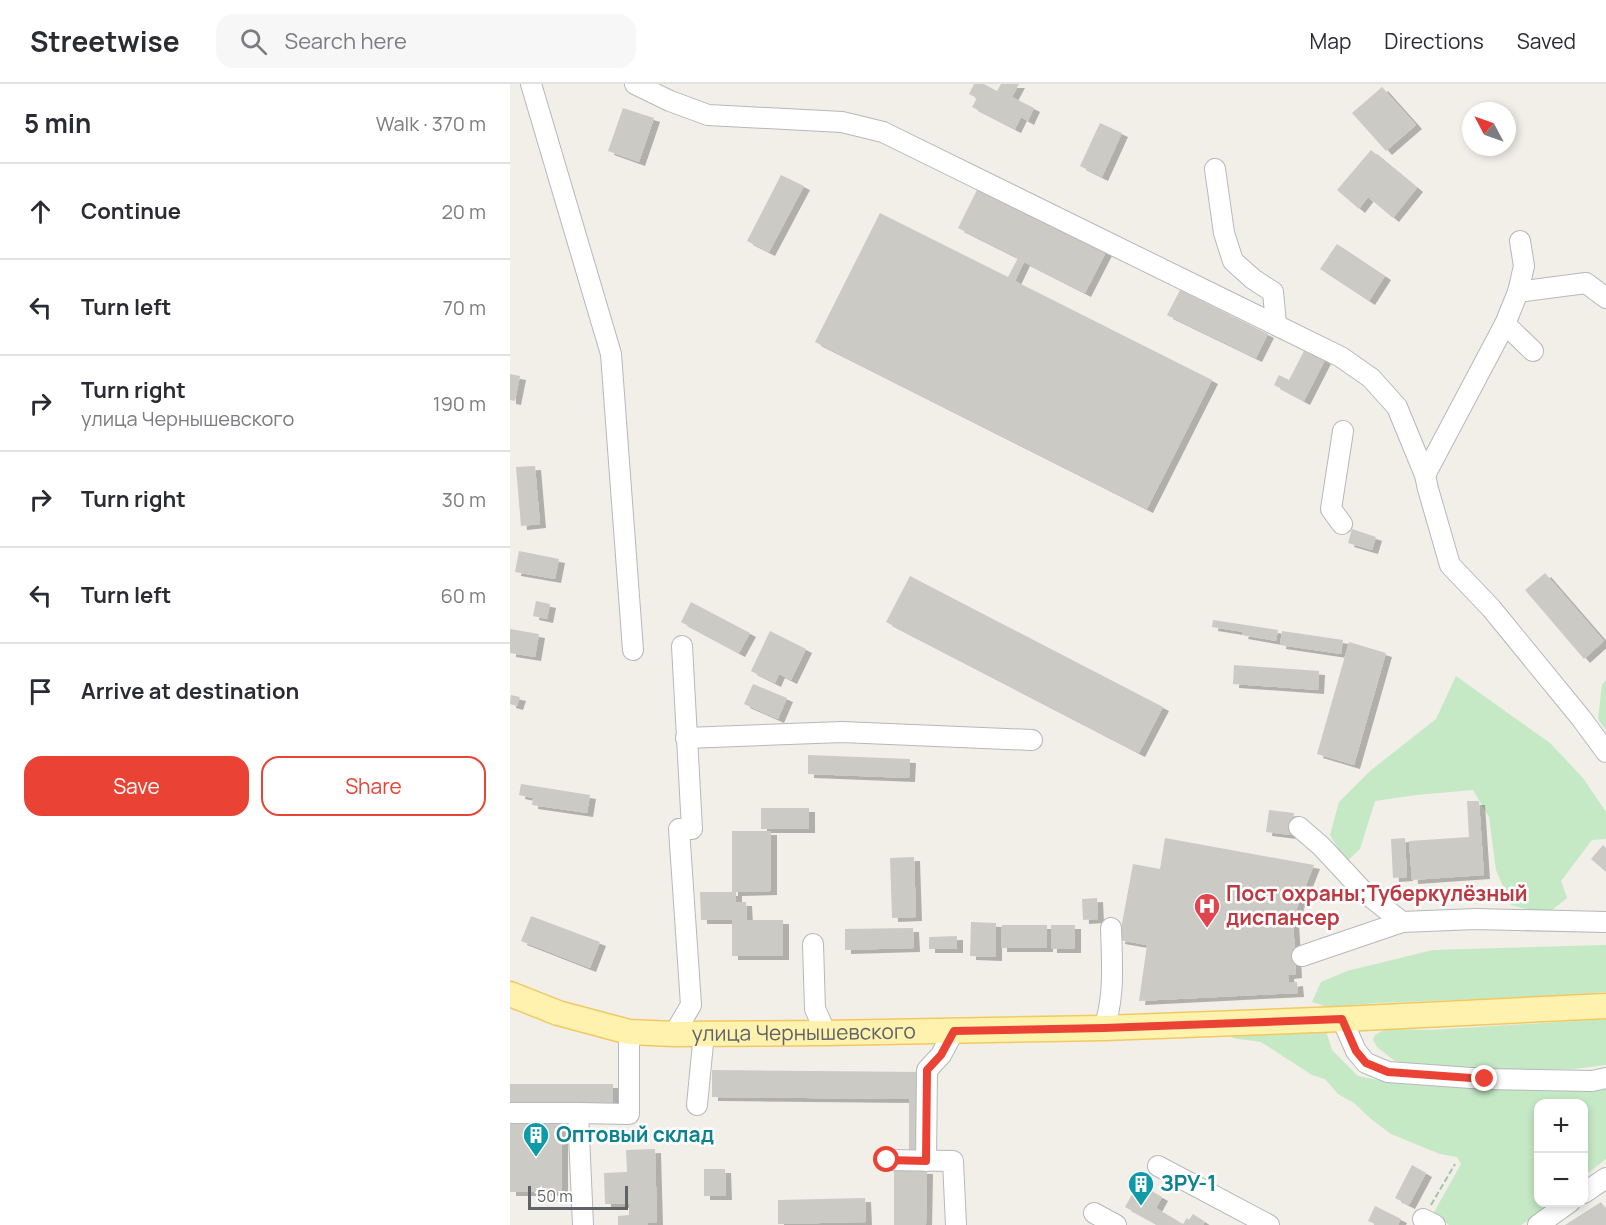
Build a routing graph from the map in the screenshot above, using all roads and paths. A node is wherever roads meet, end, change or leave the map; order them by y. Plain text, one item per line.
1 (531, 84) edge
2 (635, 84) edge
3 (1215, 169) dead end
4 (1520, 241) dead end
5 (1518, 292) junction
6 (1606, 298) edge
7 (1276, 324) junction
8 (1505, 324) junction
9 (1533, 351) dead end
10 (1343, 431) dead end
11 (1425, 475) junction
12 (1341, 524) dead end
13 (682, 646) dead end
14 (633, 650) dead end
15 (686, 738) junction
16 (1032, 740) dead end
17 (1606, 752) edge
18 (1299, 827) dead end
19 (1402, 922) junction
20 (1606, 922) edge
21 (1111, 928) dead end
22 (813, 944) dead end
23 (1302, 956) dead end
24 (510, 994) edge
25 (1606, 1006) edge
26 (1342, 1019) junction
27 (1104, 1028) junction
28 (954, 1031) junction
29 (629, 1032) junction
30 (704, 1033) junction
31 (826, 1033) junction
32 (674, 1034) junction
33 (1606, 1078) edge
34 (698, 1106) dead end
35 (510, 1113) edge
36 (578, 1113) junction
37 (887, 1160) dead end
38 (926, 1161) junction
39 (1455, 1164) dead end
40 (1158, 1166) dead end
41 (1606, 1178) edge
42 (1588, 1190) edge
43 (1564, 1207) edge
44 (1094, 1213) dead end
45 (1429, 1222) edge
46 (583, 1225) edge
47 (956, 1225) edge
48 (1116, 1225) edge
49 (1269, 1225) edge
50 (1538, 1225) edge

1 - 14 street
2 - 7 street
3 - 7 street
4 - 5 street
5 - 6 street
5 - 8 street
7 - 11 street
8 - 9 street
8 - 11 street
10 - 12 street
11 - 17 street
13 - 15 street
15 - 16 street
15 - 32 street
18 - 19 street
19 - 20 street
19 - 23 street
21 - 27 street
22 - 31 street
24 - 29 main road, улица Чернышевского
25 - 26 main road, улица Чернышевского
26 - 27 main road, улица Чернышевского
26 - 33 street
27 - 28 main road, улица Чернышевского
28 - 31 main road, улица Чернышевского
28 - 38 street
29 - 32 main road, улица Чернышевского
29 - 36 street
30 - 31 main road, улица Чернышевского
30 - 32 main road, улица Чернышевского
30 - 34 street
35 - 36 street
36 - 46 street
37 - 38 street
38 - 47 street
39 - 45 path
40 - 49 street
41 - 42 street
43 - 50 street
44 - 48 street

